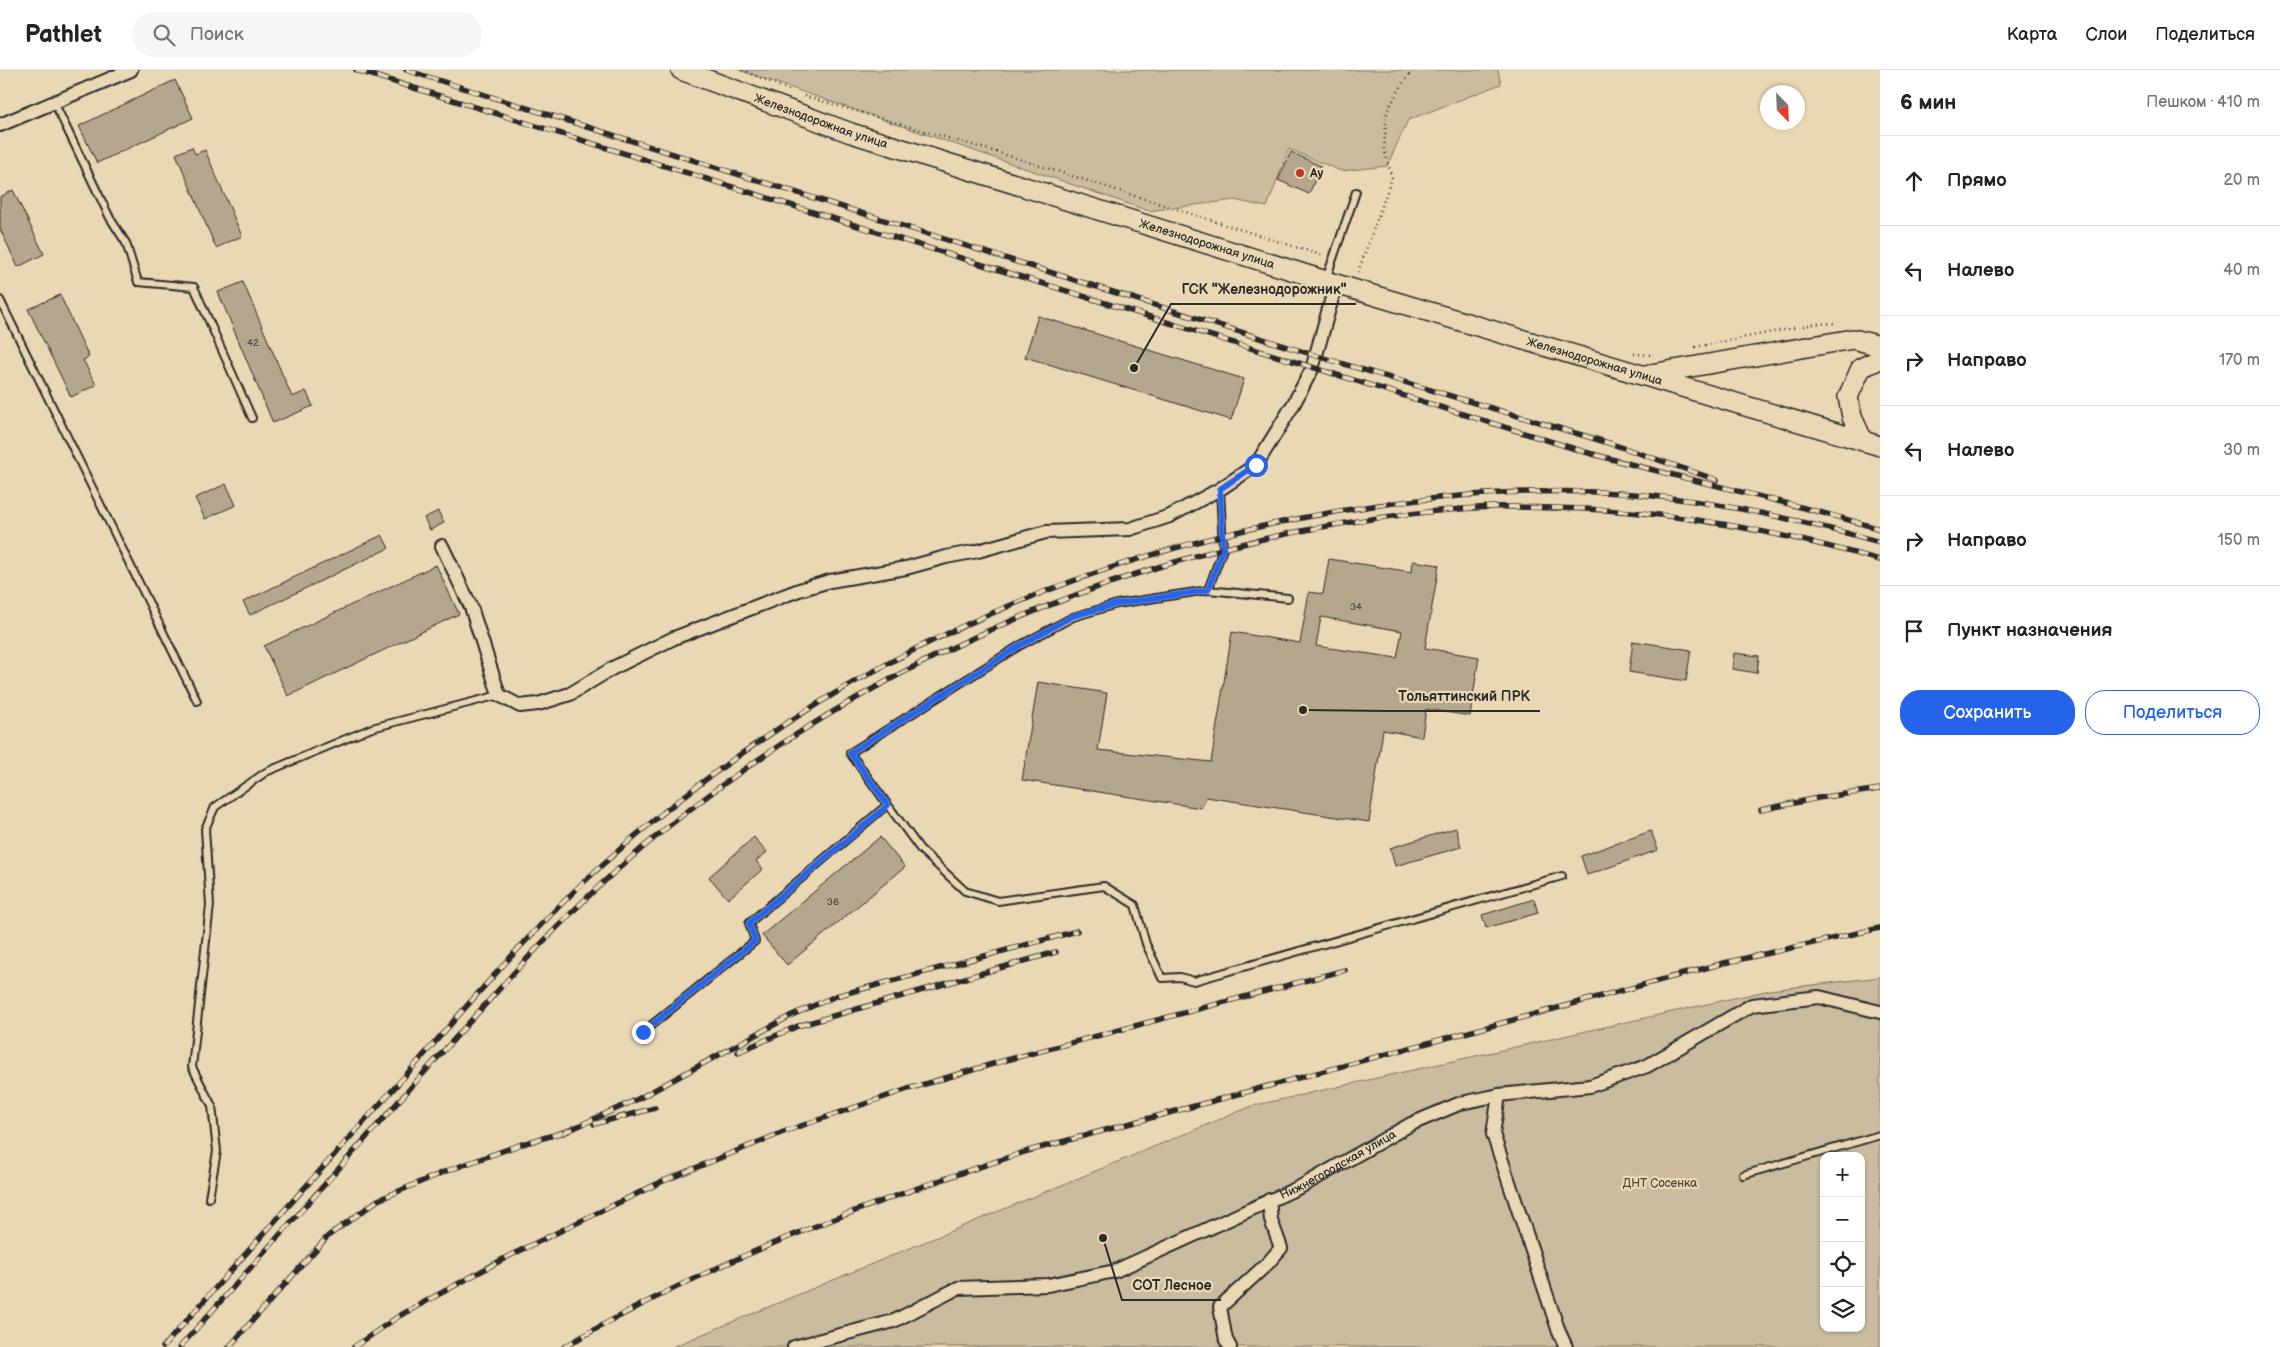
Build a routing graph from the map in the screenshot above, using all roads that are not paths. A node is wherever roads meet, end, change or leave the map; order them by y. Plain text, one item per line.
1 (131, 70) edge
2 (681, 70) edge
3 (53, 102) junction
4 (0, 125) edge
5 (1356, 192) dead end
6 (1331, 282) junction
7 (0, 300) edge
8 (1880, 346) edge
9 (1880, 358) edge
10 (1641, 376) junction
11 (252, 418) dead end
12 (1872, 443) edge
13 (1220, 489) junction
14 (442, 546) dead end
15 (1208, 590) junction
16 (1288, 598) dead end
17 (499, 695) junction
18 (197, 700) dead end
19 (888, 805) junction
20 (1562, 876) dead end
21 (1880, 1012) edge
22 (643, 1032) dead end
23 (1499, 1095) junction
24 (1880, 1134) edge
25 (1743, 1175) dead end
26 (209, 1198) dead end
27 (1270, 1200) junction
28 (794, 1347) edge
29 (1230, 1347) edge
30 (1566, 1347) edge

1 - 3 street
2 - 6 main road, Железнодорожная улица
3 - 4 street
3 - 11 lane
5 - 6 lane
6 - 10 main road, Железнодорожная улица
6 - 13 street
7 - 18 lane
8 - 10 main road
9 - 12 main road
10 - 12 main road, Железнодорожная улица
13 - 15 lane
13 - 17 street
14 - 17 street
15 - 16 lane
15 - 19 lane
17 - 26 lane
19 - 20 lane
19 - 22 lane
21 - 23 street, Нижнегородская улица
23 - 27 street, Нижнегородская улица
23 - 30 street
24 - 25 lane
27 - 28 street, Нижнегородская улица
27 - 29 street

